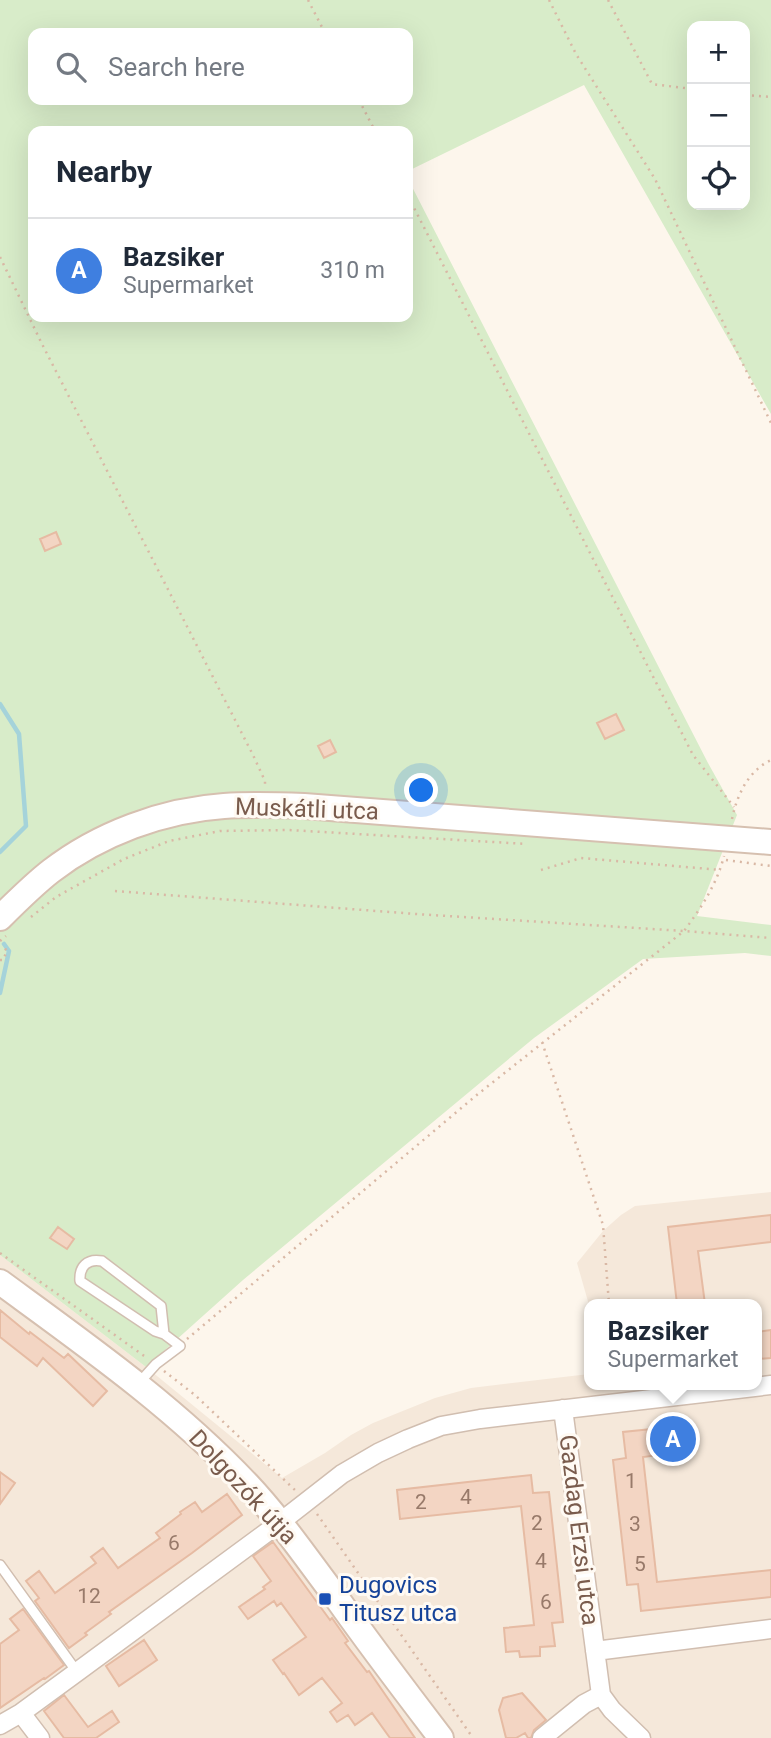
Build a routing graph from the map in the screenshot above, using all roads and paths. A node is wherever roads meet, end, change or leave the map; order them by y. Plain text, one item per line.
1 (308, 0) edge
2 (549, 0) edge
3 (608, 0) edge
4 (322, 28) edge
5 (687, 88) edge
6 (750, 95) edge
7 (771, 97) edge
8 (362, 105) edge
9 (372, 126) edge
10 (413, 206) edge
11 (0, 257) edge
12 (28, 315) edge
13 (32, 322) edge
14 (771, 423) edge
15 (771, 760) edge
16 (264, 805) junction
17 (771, 842) edge
18 (535, 845) dead end
19 (771, 866) edge
20 (541, 870) dead end
21 (721, 870) junction
22 (115, 891) dead end
23 (28, 919) dead end
24 (5, 926) edge
25 (684, 930) junction
26 (771, 938) edge
27 (1, 943) edge
28 (0, 960) edge
29 (542, 1042) junction
30 (0, 1282) edge
31 (610, 1299) edge
32 (164, 1334) junction
33 (180, 1346) junction
34 (137, 1385) junction
35 (728, 1390) edge
36 (563, 1409) junction
37 (279, 1523) junction
38 (0, 1564) edge
39 (771, 1629) edge
40 (595, 1651) junction
41 (77, 1672) junction
42 (601, 1695) junction
43 (21, 1713) junction
44 (0, 1725) edge
45 (40, 1738) edge
46 (441, 1738) edge
47 (542, 1738) edge
48 (641, 1738) edge

1 - 4 path
2 - 14 path
3 - 5 path
6 - 7 path
8 - 9 path
10 - 15 path
11 - 12 path
13 - 16 path
16 - 17 main road, Muskátli utca
16 - 24 main road, Muskátli utca
18 - 23 path
19 - 21 path
20 - 21 path
21 - 25 path
22 - 25 path
24 - 27 path
25 - 26 path
25 - 29 path
27 - 28 path
29 - 31 path
29 - 33 path
30 - 34 main road, Dolgozók útja
32 - 32 lane
32 - 33 lane
33 - 34 lane
34 - 37 main road, Dolgozók útja
35 - 36 street
36 - 37 street
36 - 40 street, Gazdag Erzsi utca
37 - 41 street
37 - 46 main road, Dolgozók útja
38 - 41 lane
39 - 40 street, Gazdag Erzsi utca
40 - 42 street, Gazdag Erzsi utca
41 - 43 street
42 - 47 street
42 - 48 street
43 - 44 street
43 - 45 street

